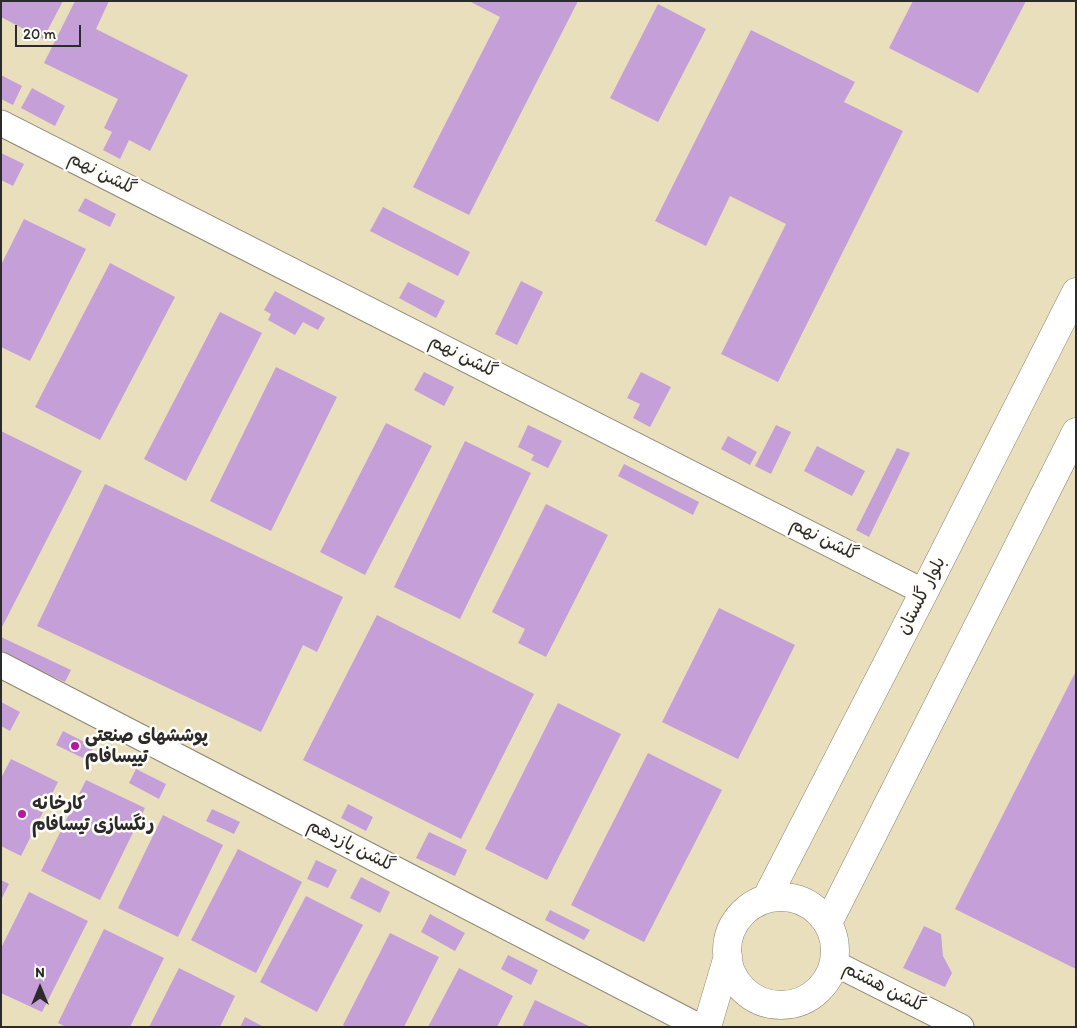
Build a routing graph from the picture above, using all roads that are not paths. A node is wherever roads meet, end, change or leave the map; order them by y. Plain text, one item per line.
1 (1, 123) edge
2 (1076, 292) edge
3 (1076, 432) edge
4 (924, 592) junction
5 (1, 665) edge
6 (766, 899) junction
7 (828, 923) junction
8 (728, 956) junction
9 (834, 963) junction
10 (798, 1002) junction
11 (700, 1027) edge
12 (707, 1027) edge
13 (783, 1027) edge
14 (961, 1027) edge

1 - 4 street, گلشن نهم
2 - 4 street, بلوار گلستان
3 - 7 street
4 - 6 street, بلوار گلستان
5 - 11 street, گلشن یازدهم
6 - 7 street
6 - 8 street
7 - 9 street
8 - 10 street
8 - 12 street
9 - 10 street
9 - 14 street, گلشن هشتم
10 - 13 street

